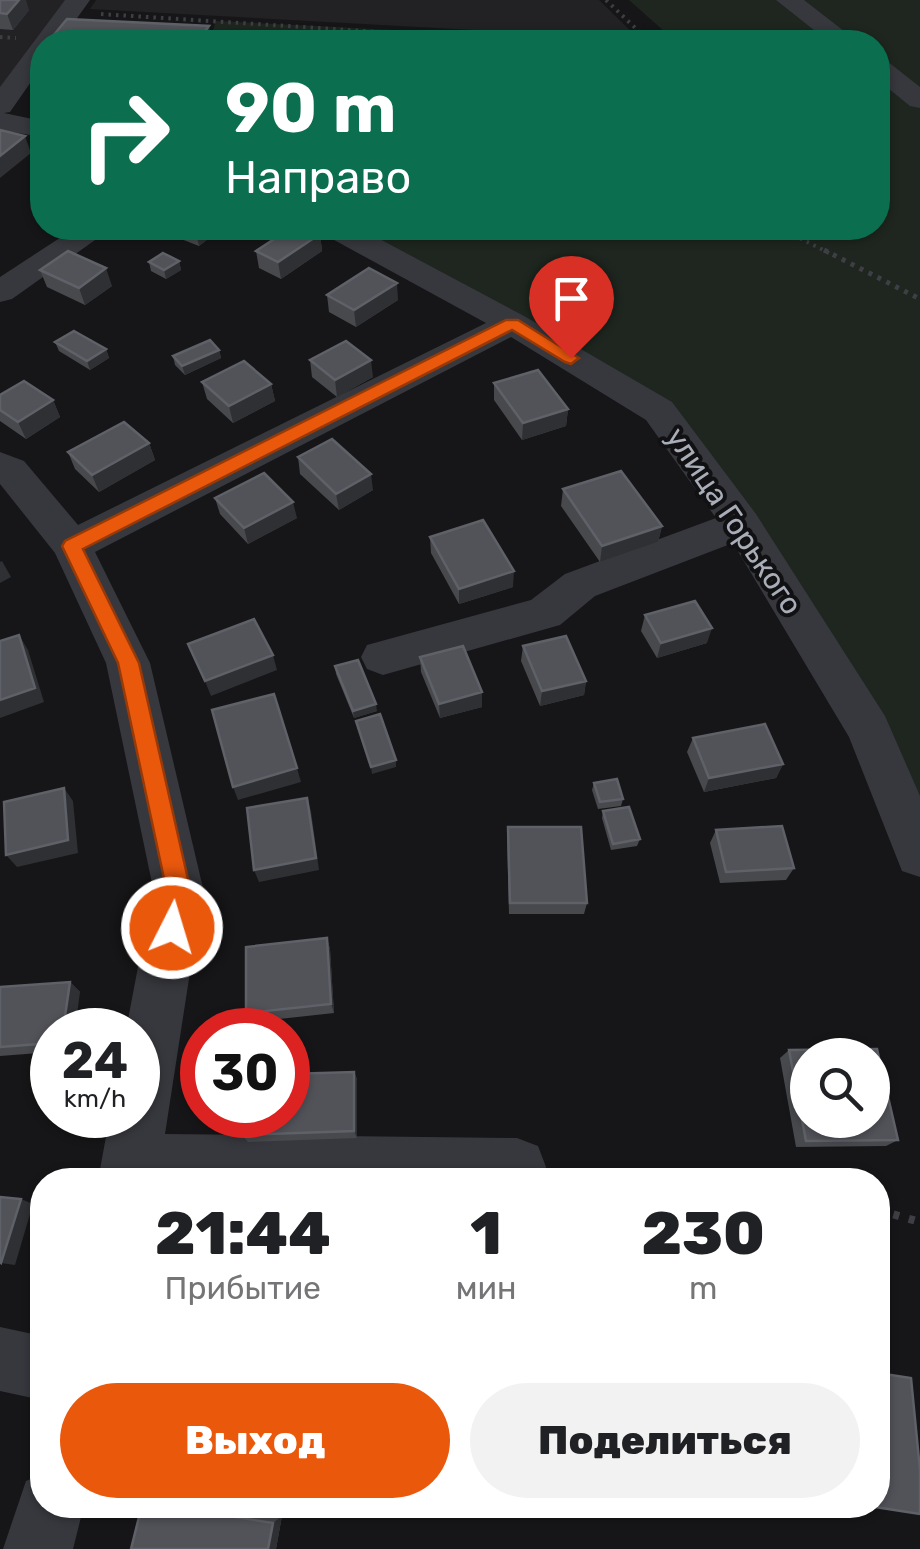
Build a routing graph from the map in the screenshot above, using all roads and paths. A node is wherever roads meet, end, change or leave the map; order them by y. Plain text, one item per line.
1 (606, 0) edge
2 (788, 0) edge
3 (74, 6) edge
4 (56, 30) edge
5 (381, 30) edge
6 (637, 30) edge
7 (829, 30) edge
8 (30, 64) edge
9 (890, 76) edge
10 (920, 100) edge
11 (0, 106) edge
12 (0, 120) edge
13 (30, 126) edge
14 (78, 240) edge
15 (358, 240) edge
16 (804, 240) edge
17 (0, 292) edge
18 (920, 299) edge
19 (512, 323) junction
20 (0, 464) edge
21 (742, 524) junction
22 (72, 546) junction
23 (383, 657) dead end
24 (920, 855) edge
25 (517, 1167) dead end
26 (131, 1168) edge
27 (247, 1168) edge
28 (890, 1213) edge
29 (920, 1222) edge
30 (0, 1359) edge
31 (30, 1365) edge
32 (46, 1518) edge
33 (38, 1549) edge

1 - 6 path
2 - 7 street
3 - 4 street
3 - 5 path
8 - 11 street
9 - 10 street
12 - 13 street
14 - 17 street
15 - 19 street, улица Горького
16 - 18 path
19 - 21 street, улица Горького
19 - 22 street
20 - 22 street
21 - 23 street
21 - 24 street, улица Горького
22 - 26 street
25 - 27 street
28 - 29 path
30 - 31 street
32 - 33 street

